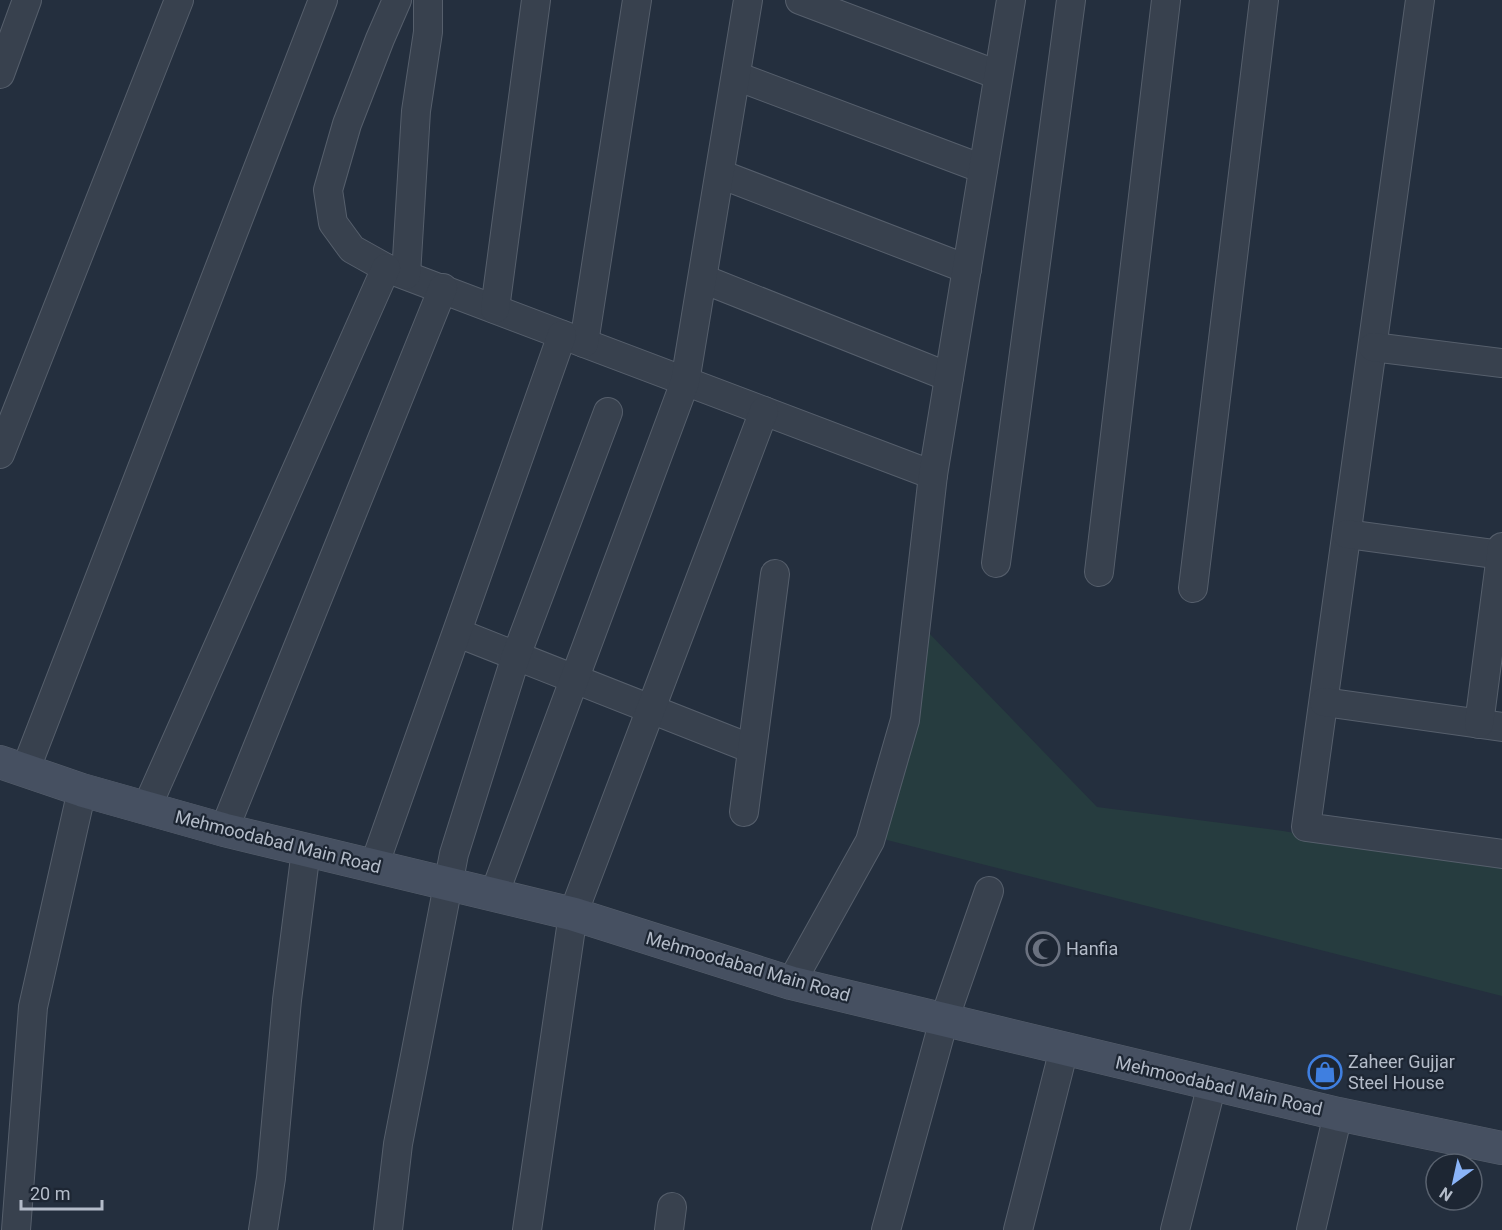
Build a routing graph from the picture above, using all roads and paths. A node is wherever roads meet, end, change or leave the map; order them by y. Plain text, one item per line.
1 (27, 0) edge
2 (179, 0) edge
3 (323, 0) edge
4 (397, 0) edge
5 (428, 0) edge
6 (536, 0) edge
7 (637, 0) edge
8 (748, 0) edge
9 (800, 0) edge
10 (1011, 0) edge
11 (1071, 0) edge
12 (1166, 0) edge
13 (1264, 0) edge
14 (1420, 0) edge
15 (0, 74) edge
16 (998, 75) junction
17 (736, 76) junction
18 (983, 169) junction
19 (720, 174) junction
20 (967, 269) junction
21 (396, 271) junction
22 (703, 279) junction
23 (443, 288) junction
24 (495, 309) junction
25 (573, 339) junction
26 (1373, 347) junction
27 (1502, 363) edge
28 (949, 376) junction
29 (685, 382) junction
30 (764, 411) junction
31 (608, 412) dead end
32 (0, 454) edge
33 (933, 475) junction
34 (1347, 534) junction
35 (1502, 551) edge
36 (996, 563) dead end
37 (1099, 572) dead end
38 (775, 574) dead end
39 (1500, 586) edge
40 (1193, 588) dead end
41 (458, 633) junction
42 (516, 656) junction
43 (576, 680) junction
44 (1323, 702) junction
45 (650, 709) junction
46 (1491, 726) edge
47 (752, 749) junction
48 (13, 766) edge
49 (82, 790) junction
50 (146, 809) junction
51 (744, 812) dead end
52 (224, 830) junction
53 (306, 850) junction
54 (1502, 854) edge
55 (374, 866) junction
56 (447, 884) junction
57 (989, 891) dead end
58 (494, 895) junction
59 (573, 914) junction
60 (791, 983) junction
61 (944, 1020) junction
62 (1064, 1048) junction
63 (1212, 1084) junction
64 (1338, 1114) junction
65 (1502, 1148) edge
66 (16, 1230) edge
67 (263, 1230) edge
68 (388, 1230) edge
69 (527, 1230) edge
70 (886, 1230) edge
71 (1018, 1230) edge
72 (1175, 1230) edge
73 (1311, 1230) edge

1 - 15 street
2 - 32 street
3 - 48 street
4 - 21 street
5 - 21 street
6 - 24 street
7 - 25 street
8 - 17 street
9 - 16 street
10 - 16 street
11 - 36 street
12 - 37 street
13 - 40 street
14 - 26 street
16 - 18 street
17 - 18 street
17 - 19 street
18 - 20 street
19 - 20 street
19 - 22 street
20 - 28 street
21 - 23 street
21 - 50 street
22 - 28 street
22 - 29 street
23 - 24 street
23 - 52 street
24 - 25 street
25 - 29 street
25 - 41 street
26 - 27 street
26 - 34 street
28 - 33 street
29 - 30 street
29 - 43 street
30 - 33 street
30 - 45 street
31 - 42 street
33 - 60 street
34 - 35 street
34 - 44 street
35 - 39 street
38 - 47 street
39 - 46 street
41 - 42 street
41 - 55 street
42 - 43 street
42 - 56 street
43 - 45 street
43 - 58 street
44 - 46 street
44 - 54 street
45 - 47 street
45 - 59 street
47 - 51 street
48 - 49 main road, Mehmoodabad Main Road
49 - 50 main road, Mehmoodabad Main Road
49 - 66 street
50 - 52 main road, Mehmoodabad Main Road
52 - 53 main road, Mehmoodabad Main Road
53 - 55 main road, Mehmoodabad Main Road
53 - 67 street
55 - 56 main road, Mehmoodabad Main Road
56 - 58 main road, Mehmoodabad Main Road
56 - 68 street
57 - 61 street
58 - 59 main road, Mehmoodabad Main Road
59 - 60 main road, Mehmoodabad Main Road
59 - 69 street
60 - 61 main road, Mehmoodabad Main Road
61 - 62 main road, Mehmoodabad Main Road
61 - 70 street
62 - 63 main road, Mehmoodabad Main Road
62 - 71 street
63 - 64 main road, Mehmoodabad Main Road
63 - 72 street
64 - 65 main road, Mehmoodabad Main Road
64 - 73 street

